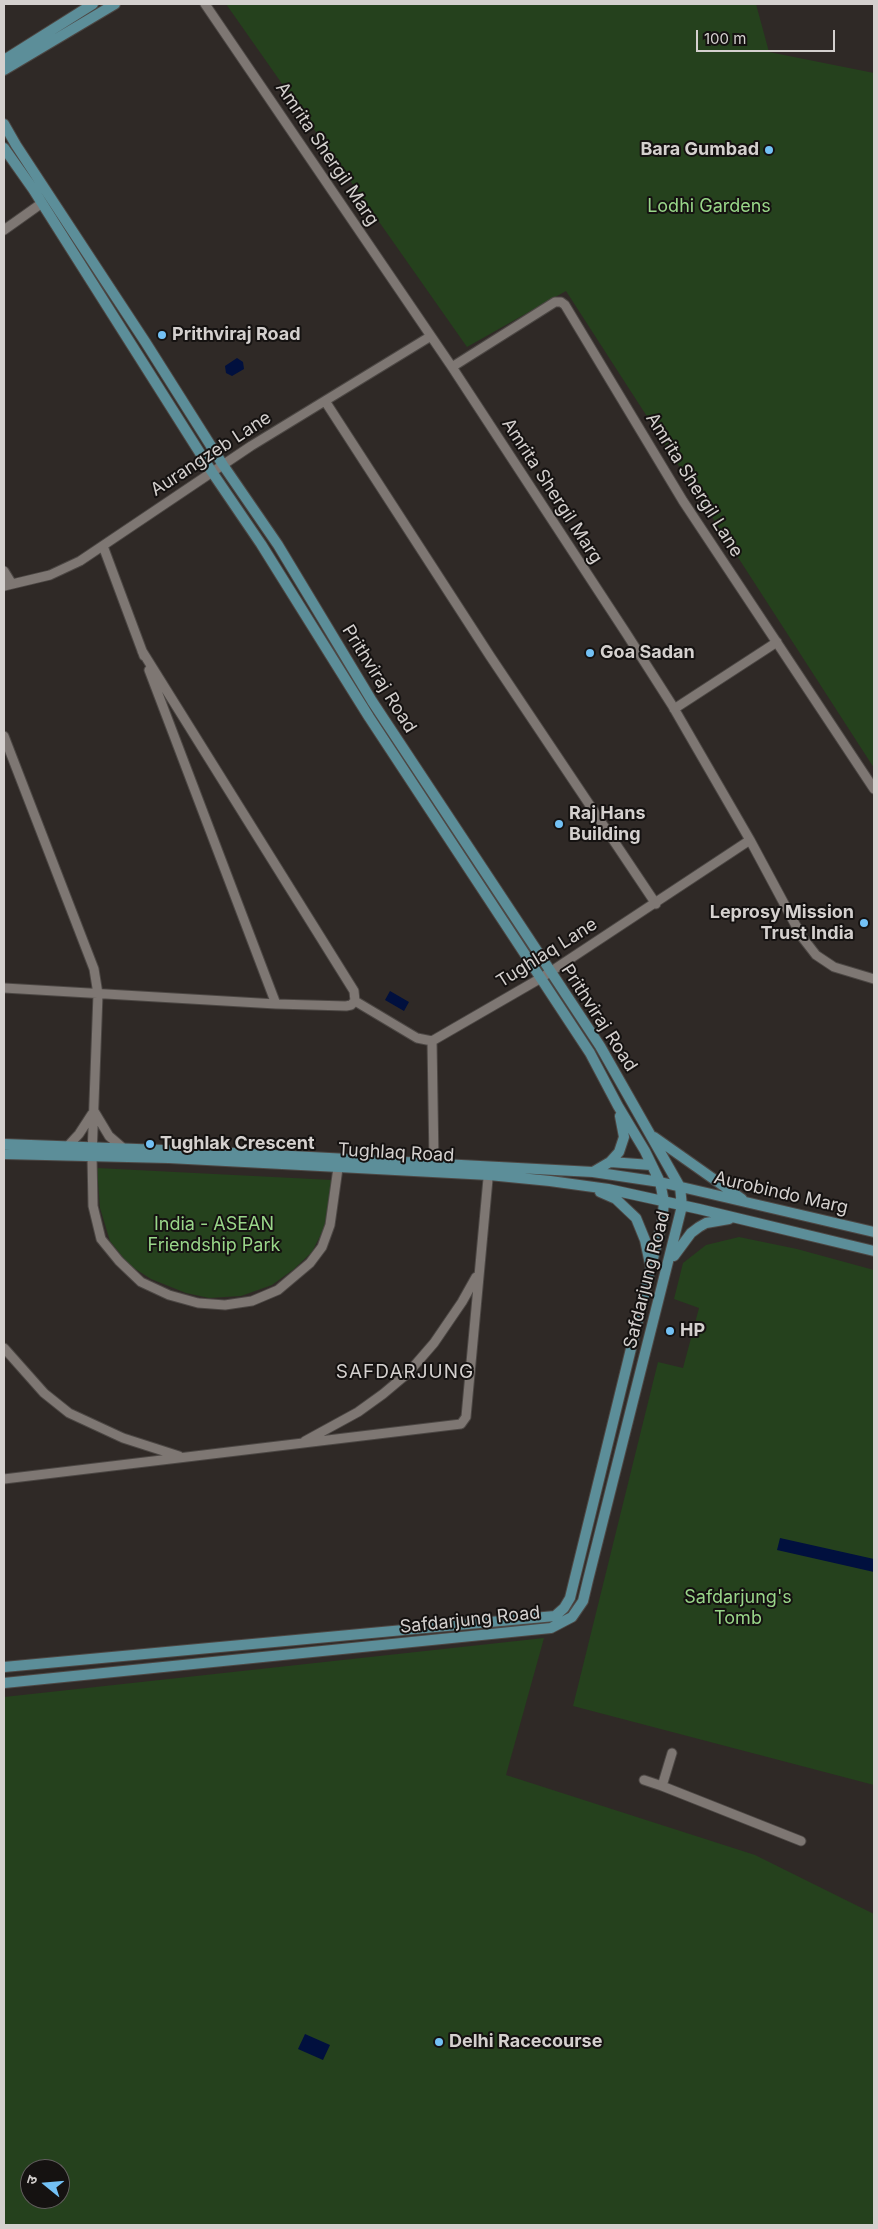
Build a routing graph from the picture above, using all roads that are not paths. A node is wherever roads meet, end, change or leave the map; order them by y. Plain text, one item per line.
1 (94, 4) edge
2 (115, 4) edge
3 (205, 4) edge
4 (4, 60) edge
5 (4, 72) edge
6 (4, 124) edge
7 (4, 148) edge
8 (42, 204) junction
9 (4, 230) edge
10 (431, 336) junction
11 (452, 366) junction
12 (325, 401) junction
13 (223, 465) junction
14 (212, 472) junction
15 (102, 546) junction
16 (4, 571) edge
17 (8, 585) edge
18 (776, 642) junction
19 (142, 651) junction
20 (674, 709) junction
21 (4, 736) edge
22 (874, 789) edge
23 (750, 840) junction
24 (656, 904) junction
25 (545, 975) junction
26 (874, 979) edge
27 (4, 988) edge
28 (98, 994) junction
29 (355, 1000) junction
30 (276, 1004) junction
31 (432, 1042) junction
32 (618, 1106) junction
33 (93, 1111) junction
34 (651, 1135) junction
35 (4, 1144) edge
36 (67, 1147) junction
37 (124, 1149) junction
38 (92, 1152) junction
39 (4, 1154) edge
40 (339, 1162) junction
41 (434, 1162) junction
42 (610, 1162) junction
43 (651, 1165) junction
44 (489, 1170) junction
45 (593, 1172) junction
46 (660, 1182) junction
47 (589, 1187) junction
48 (680, 1187) junction
49 (664, 1202) junction
50 (746, 1202) junction
51 (682, 1206) junction
52 (738, 1219) junction
53 (874, 1232) edge
54 (874, 1252) edge
55 (669, 1263) junction
56 (650, 1268) junction
57 (478, 1274) junction
58 (4, 1348) edge
59 (630, 1352) junction
60 (645, 1356) junction
61 (300, 1443) junction
62 (181, 1456) junction
63 (4, 1479) edge
64 (4, 1667) edge
65 (4, 1683) edge
66 (672, 1753) dead end
67 (644, 1780) dead end
68 (662, 1786) junction
69 (801, 1841) dead end

1 - 4 main road
2 - 5 main road
3 - 10 street, Amrita Shergil Marg
6 - 13 main road, Prithviraj Road
7 - 8 main road, Prithviraj Road
8 - 9 street
8 - 14 main road, Prithviraj Road
10 - 11 street, Amrita Shergil Marg
10 - 12 street, Aurangzeb Lane
11 - 18 street, Amrita Shergil Lane
11 - 20 street, Amrita Shergil Marg
12 - 13 street, Aurangzeb Lane
12 - 24 street
13 - 14 street, Aurangzeb Lane
13 - 25 main road, Prithviraj Road
14 - 15 street, Aurangzeb Lane
14 - 25 main road, Prithviraj Road
15 - 17 street, Aurangzeb Lane
15 - 19 street
16 - 17 street
18 - 20 street
18 - 22 street, Amrita Shergil Lane
19 - 29 street
19 - 30 street
20 - 23 street, Amrita Shergil Marg
21 - 28 street
23 - 24 street, Tughlaq Lane
23 - 26 street, Amrita Shergil Marg
24 - 25 street, Tughlaq Lane
25 - 31 street, Tughlaq Lane
25 - 32 main road, Prithviraj Road
25 - 34 main road, Prithviraj Road
27 - 28 street
28 - 30 street
28 - 33 street
29 - 30 street
29 - 31 street
31 - 41 street
32 - 42 main road
32 - 43 main road, Prithviraj Road
33 - 36 street
33 - 37 street
33 - 38 street
34 - 48 main road, Prithviraj Road
34 - 50 main road
35 - 36 main road, Tughlaq Road
36 - 38 main road, Tughlaq Road
37 - 38 main road, Tughlaq Road
37 - 40 main road, Tughlaq Road
38 - 39 main road, Tughlaq Road
38 - 40 main road, Tughlaq Road
38 - 40 street
40 - 41 main road, Tughlaq Road
40 - 44 main road, Tughlaq Road
41 - 44 main road, Tughlaq Road
42 - 43 main road
42 - 45 main road
43 - 46 main road, Prithviraj Road
44 - 45 main road, Tughlaq Road
44 - 47 main road, Tughlaq Road
44 - 57 street
45 - 46 main road, Tughlaq Road
46 - 48 main road, Aurobindo Marg
46 - 49 main road, Prithviraj Road
47 - 49 main road, Tughlaq Road
47 - 56 main road
48 - 50 main road, Aurobindo Marg
48 - 51 main road, Prithviraj Road
49 - 51 main road, Aurobindo Marg
49 - 56 main road, Safdarjung Road
50 - 53 main road, Aurobindo Marg
51 - 52 main road, Aurobindo Marg
51 - 55 main road, Safdarjung Road
52 - 54 main road, Aurobindo Marg
52 - 55 main road
55 - 60 main road, Safdarjung Road
56 - 59 main road, Safdarjung Road
57 - 61 street
57 - 61 street
58 - 62 street
59 - 60 main road
59 - 64 main road, Safdarjung Road
60 - 65 main road, Safdarjung Road
61 - 62 street
62 - 63 street
66 - 68 street
67 - 68 street
68 - 69 street

